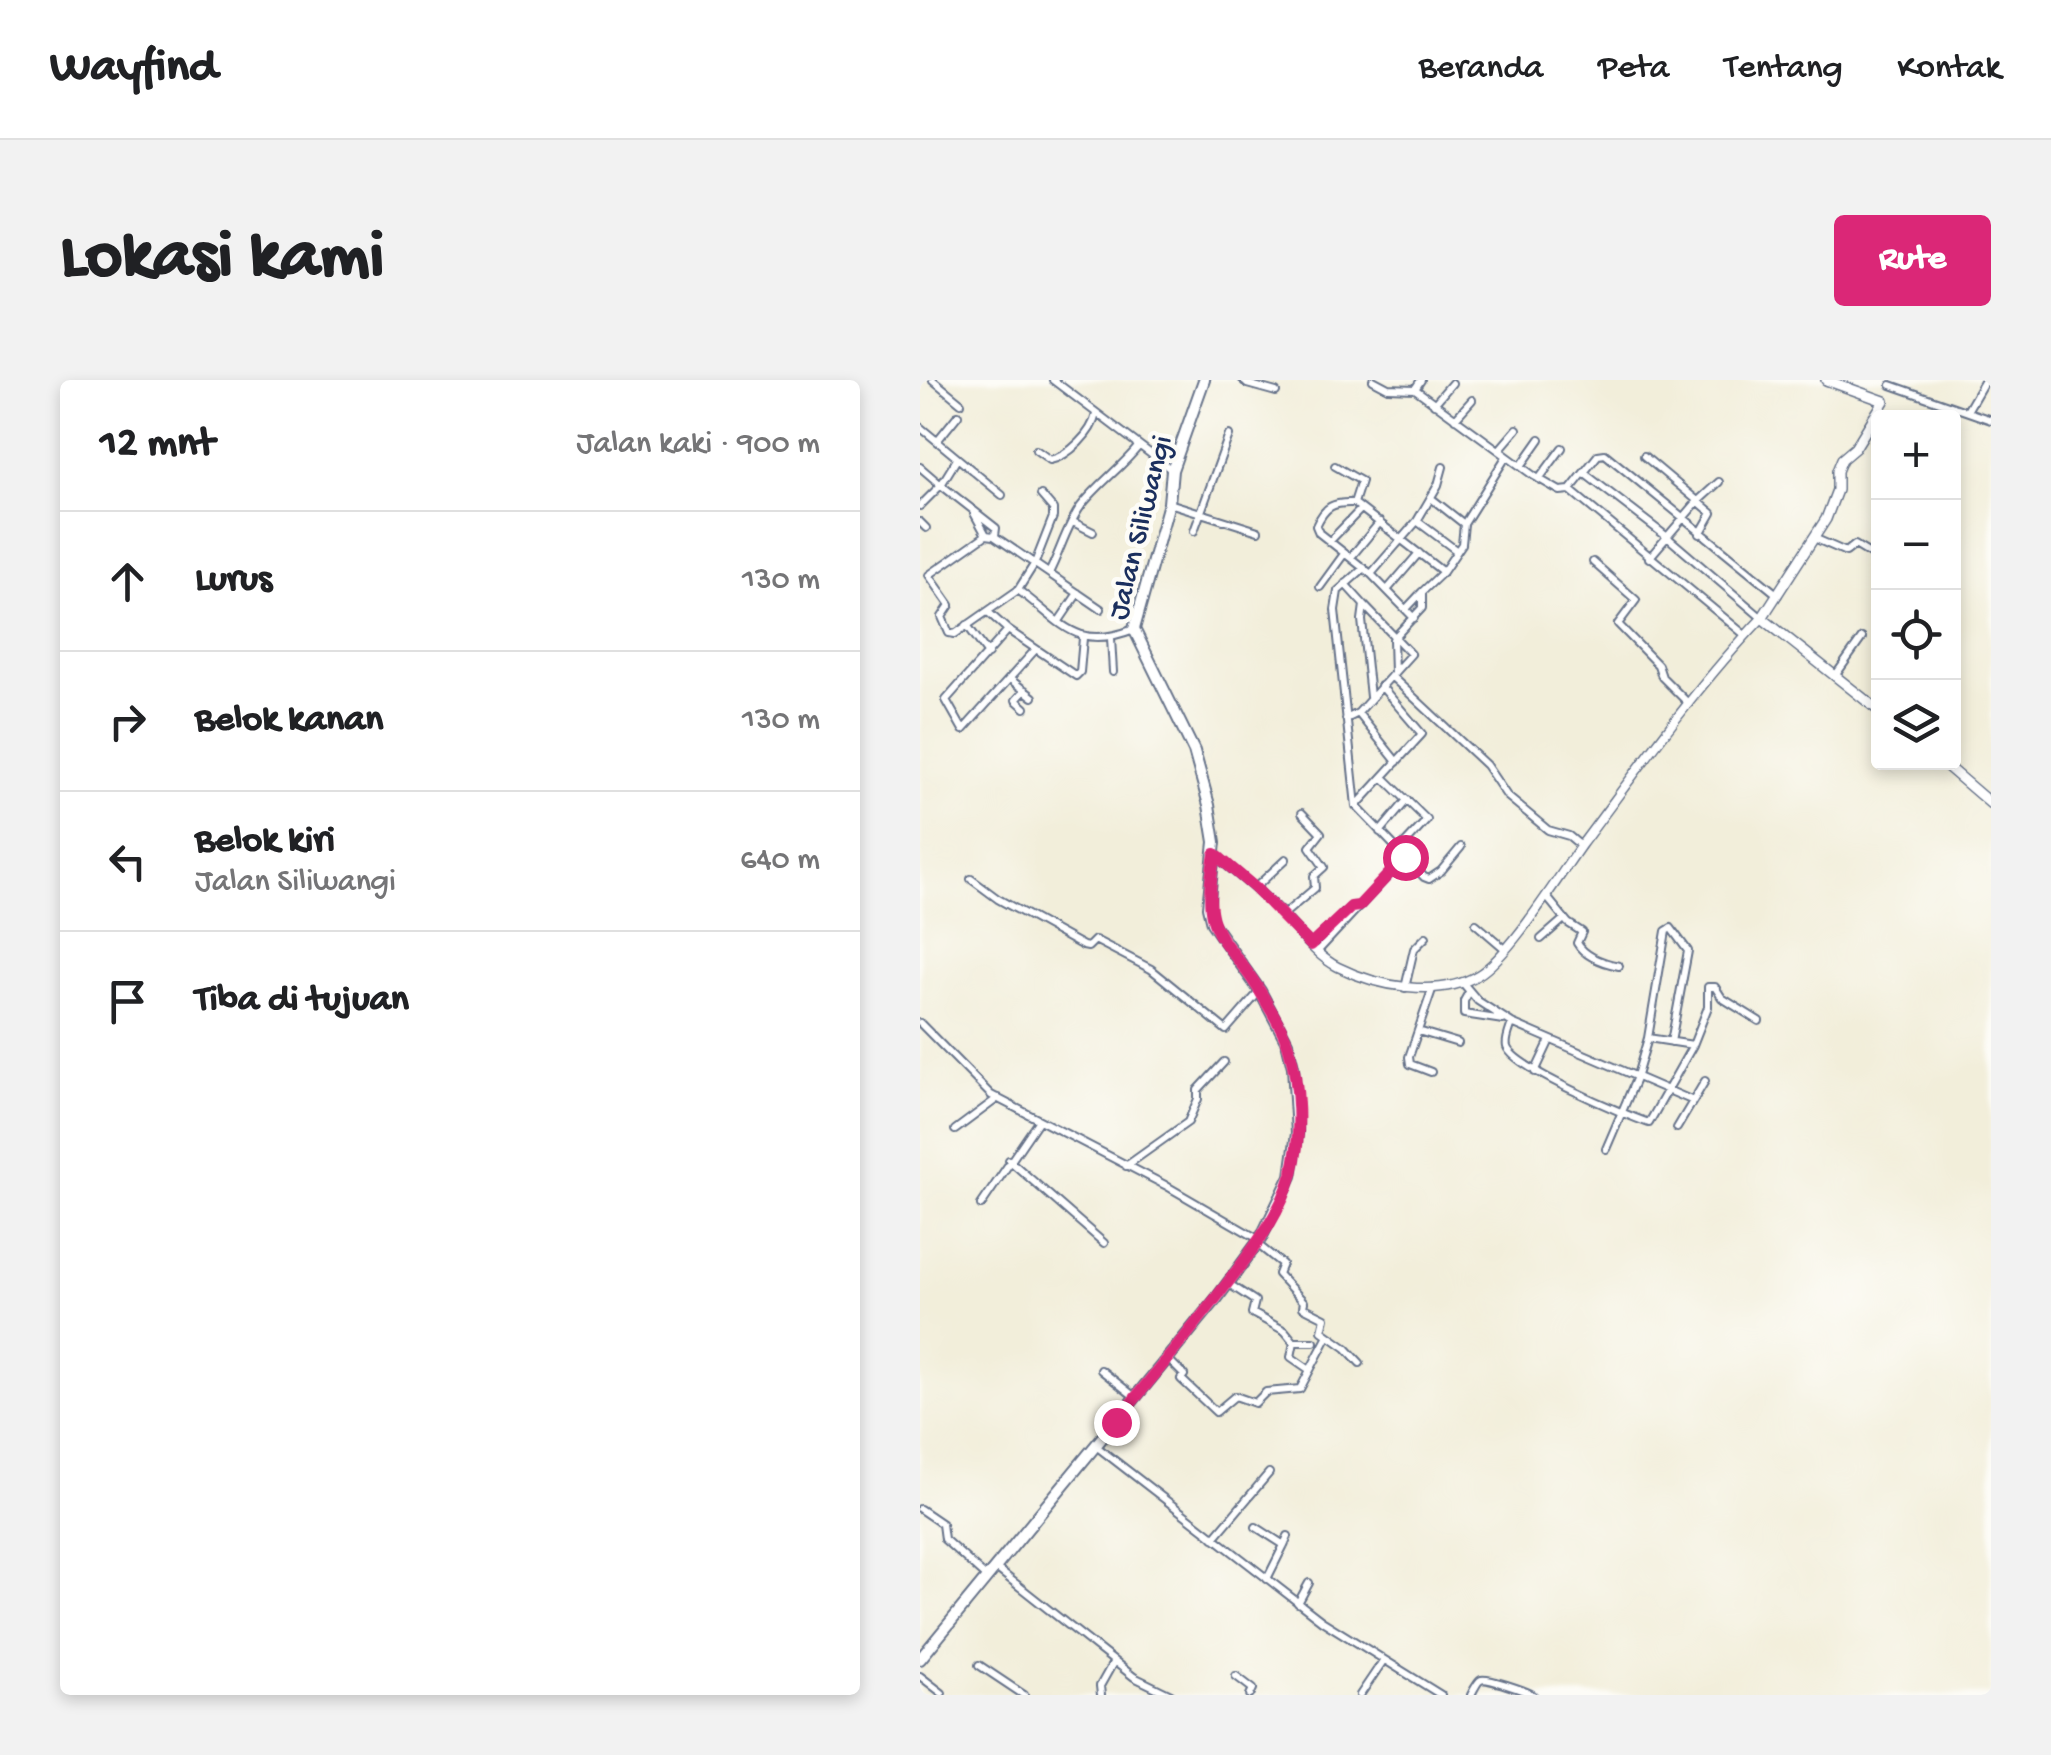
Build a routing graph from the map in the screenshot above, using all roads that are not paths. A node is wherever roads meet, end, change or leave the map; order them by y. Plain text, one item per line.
1 (1053, 380) edge
2 (1204, 380) edge
3 (1243, 380) edge
4 (1373, 380) edge
5 (1421, 380) edge
6 (1826, 380) edge
7 (1985, 380) edge
8 (939, 382) edge
9 (1893, 383) edge
10 (1452, 384) dead end
11 (1415, 389) junction
12 (1276, 392) dead end
13 (1472, 400) dead end
14 (1884, 401) junction
15 (960, 402) dead end
16 (1434, 404) junction
17 (1968, 411) junction
18 (1096, 414) junction
19 (958, 415) dead end
20 (1455, 419) junction
21 (1991, 420) edge
22 (920, 428) edge
23 (1518, 429) dead end
24 (1228, 436) dead end
25 (1540, 440) dead end
26 (937, 441) junction
27 (1135, 442) junction
28 (1562, 448) dead end
29 (1036, 450) dead end
30 (1503, 454) junction
31 (1644, 456) dead end
32 (958, 459) junction
33 (1335, 466) dead end
34 (1521, 466) junction
35 (1442, 467) dead end
36 (920, 468) edge
37 (1172, 470) junction
38 (1584, 473) junction
39 (1538, 478) junction
40 (1720, 482) dead end
41 (942, 485) junction
42 (1570, 490) junction
43 (1002, 495) dead end
44 (1042, 495) dead end
45 (1431, 498) junction
46 (1354, 502) junction
47 (1697, 502) junction
48 (921, 503) edge
49 (1169, 504) junction
50 (1361, 509) junction
51 (1200, 512) junction
52 (1682, 520) junction
53 (1416, 521) junction
54 (1073, 522) junction
55 (1380, 522) junction
56 (1464, 524) junction
57 (1258, 530) dead end
58 (1194, 531) dead end
59 (1093, 532) dead end
60 (1700, 534) junction
61 (990, 535) junction
62 (1666, 536) junction
63 (1814, 538) junction
64 (1400, 539) junction
65 (1329, 542) junction
66 (1456, 551) junction
67 (1419, 553) junction
68 (1347, 555) junction
69 (1871, 555) edge
70 (1649, 558) junction
71 (1593, 562) dead end
72 (1034, 563) junction
73 (1364, 568) junction
74 (1443, 572) junction
75 (1049, 574) junction
76 (1372, 574) junction
77 (1345, 584) junction
78 (1320, 587) dead end
79 (1018, 590) junction
80 (1388, 590) junction
81 (1078, 592) junction
82 (1422, 592) junction
83 (1778, 594) junction
84 (1364, 604) junction
85 (1101, 609) dead end
86 (1406, 609) junction
87 (987, 612) junction
88 (1414, 618) junction
89 (1762, 618) junction
90 (1059, 620) junction
91 (967, 625) junction
92 (1134, 629) junction
93 (1008, 630) junction
94 (1745, 635) junction
95 (1396, 637) junction
96 (1083, 638) junction
97 (1111, 638) junction
98 (1862, 638) dead end
99 (1036, 649) junction
100 (988, 654) junction
101 (1113, 672) dead end
102 (1392, 674) junction
103 (1835, 676) junction
104 (1010, 679) junction
105 (1382, 686) junction
106 (1024, 690) junction
107 (1034, 697) dead end
108 (1370, 698) junction
109 (1871, 704) edge
110 (1690, 705) junction
111 (1025, 708) dead end
112 (1358, 713) junction
113 (1346, 718) junction
114 (1397, 762) junction
115 (1951, 770) edge
116 (1384, 778) junction
117 (1407, 800) junction
118 (1991, 804) edge
119 (1356, 806) junction
120 (1302, 813) dead end
121 (1380, 832) junction
122 (1461, 846) dead end
123 (1581, 846) junction
124 (1402, 853) junction
125 (1215, 854) junction
126 (1286, 858) dead end
127 (972, 879) dead end
128 (1255, 888) junction
129 (1546, 896) junction
130 (1282, 915) junction
131 (1564, 919) junction
132 (1476, 924) dead end
133 (1426, 937) dead end
134 (1541, 940) dead end
135 (1314, 948) junction
136 (1504, 948) junction
137 (1619, 966) dead end
138 (1458, 982) junction
139 (1433, 986) junction
140 (1405, 988) junction
141 (1260, 991) junction
142 (1469, 992) junction
143 (1720, 996) junction
144 (1464, 1001) junction
145 (1708, 1007) junction
146 (1759, 1021) dead end
147 (1509, 1022) junction
148 (920, 1023) edge
149 (1418, 1032) junction
150 (1648, 1038) junction
151 (1550, 1040) junction
152 (1671, 1042) junction
153 (1458, 1043) dead end
154 (1692, 1045) junction
155 (1224, 1062) dead end
156 (1431, 1072) dead end
157 (1535, 1072) junction
158 (1636, 1079) junction
159 (1705, 1081) dead end
160 (1666, 1090) junction
161 (998, 1098) junction
162 (1692, 1100) junction
163 (1621, 1112) junction
164 (1038, 1120) junction
165 (1677, 1128) dead end
166 (955, 1130) dead end
167 (1606, 1149) dead end
168 (1009, 1160) junction
169 (1126, 1166) junction
170 (982, 1205) dead end
171 (1104, 1242) dead end
172 (1258, 1242) junction
173 (1228, 1283) junction
174 (1328, 1336) junction
175 (1294, 1342) junction
176 (1314, 1342) dead end
177 (1168, 1359) junction
178 (1360, 1362) dead end
179 (1307, 1368) dead end
180 (1101, 1370) dead end
181 (1136, 1398) junction
182 (1096, 1446) junction
183 (1269, 1472) dead end
184 (920, 1509) edge
185 (1256, 1527) dead end
186 (1288, 1536) dead end
187 (1214, 1538) junction
188 (1284, 1546) junction
189 (996, 1568) junction
190 (987, 1578) junction
191 (1267, 1579) junction
192 (1309, 1584) dead end
193 (1298, 1603) junction
194 (921, 1657) edge
195 (1114, 1660) junction
196 (1383, 1662) junction
197 (979, 1666) dead end
198 (920, 1676) edge
199 (1236, 1676) dead end
200 (1009, 1685) junction
201 (942, 1694) edge
202 (1166, 1694) edge
203 (1002, 1695) edge
204 (1024, 1695) edge
205 (1101, 1695) edge
206 (1250, 1695) edge
207 (1360, 1695) edge
208 (1442, 1695) edge
209 (1470, 1695) edge
210 (1533, 1695) edge

1 - 18 street
2 - 37 main road, Jalan Siliwangi
3 - 12 street
4 - 11 street
5 - 11 street
6 - 14 main road
7 - 17 street
8 - 15 street
9 - 14 street
9 - 17 street
10 - 16 street
11 - 16 street
13 - 20 street
14 - 63 main road
16 - 20 street
17 - 21 street
18 - 27 street
18 - 29 street
19 - 26 street
20 - 30 street
22 - 26 street
23 - 30 street
24 - 51 street
25 - 34 street
26 - 32 street
27 - 37 street
27 - 54 street
28 - 39 street
30 - 34 street
30 - 56 street
31 - 47 street
32 - 41 street
32 - 43 street
33 - 46 street
34 - 39 street
35 - 45 street
36 - 41 street
37 - 49 main road, Jalan Siliwangi
38 - 42 street
38 - 52 street
38 - 62 street
39 - 42 street
40 - 47 street
41 - 48 street
41 - 61 street
42 - 70 street
44 - 72 street
45 - 53 street
45 - 56 street
46 - 50 street
46 - 65 street
47 - 52 street
47 - 60 street
49 - 51 street
49 - 92 main road, Jalan Siliwangi
50 - 55 street
50 - 65 street
51 - 57 street
51 - 58 street
52 - 60 street
52 - 62 street
53 - 64 street
53 - 66 street
54 - 59 street
54 - 75 street
55 - 64 street
55 - 68 street
56 - 66 street
60 - 83 street
61 - 72 street
61 - 91 street
62 - 70 street
62 - 89 street
63 - 69 street
63 - 83 main road
64 - 67 street
64 - 76 street
65 - 68 street
66 - 74 street
67 - 74 street
67 - 80 street
68 - 73 street
68 - 78 street
70 - 94 street
71 - 110 street
72 - 75 street
72 - 79 street
73 - 76 street
73 - 77 street
74 - 82 street
75 - 81 street
76 - 80 street
77 - 84 street
77 - 113 street
79 - 87 street
79 - 90 street
80 - 86 street
81 - 85 street
81 - 90 street
82 - 86 street
82 - 88 street
83 - 89 main road
84 - 95 street
84 - 108 street
86 - 88 street
87 - 91 street
87 - 93 street
88 - 95 street
89 - 94 street
89 - 103 main road
90 - 96 street
91 - 100 street
92 - 97 street
92 - 125 main road, Jalan Siliwangi
93 - 99 street
93 - 100 street
94 - 110 street
95 - 102 street
95 - 102 street
96 - 97 street
96 - 99 street
97 - 101 street
98 - 103 street
99 - 104 street
100 - 104 street
102 - 105 street
102 - 123 street
103 - 109 main road
104 - 106 street
105 - 108 street
105 - 114 street
106 - 107 street
106 - 111 street
108 - 112 street
110 - 123 street
112 - 113 street
112 - 114 street
113 - 119 street
114 - 116 street
115 - 118 main road
116 - 117 street
116 - 119 street
117 - 121 street
117 - 124 street
119 - 121 street
120 - 130 street
121 - 124 street
122 - 124 street
123 - 129 street
124 - 135 street
125 - 128 street
125 - 141 main road, Jalan Siliwangi
126 - 128 street
127 - 141 street
128 - 130 street
129 - 131 street
129 - 136 street
130 - 135 street
131 - 134 street
131 - 137 street
132 - 136 street
133 - 140 street
135 - 140 street
136 - 138 street
138 - 139 street
138 - 142 street
138 - 144 street
139 - 140 street
139 - 149 street
141 - 172 main road, Jalan Siliwangi
142 - 144 street
142 - 147 street
143 - 145 street
143 - 145 street
143 - 146 street
144 - 147 street
145 - 154 street
147 - 151 street
147 - 157 street
148 - 161 street
149 - 153 street
149 - 156 street
150 - 152 street
150 - 152 street
150 - 158 street
151 - 157 street
151 - 158 street
152 - 154 street
154 - 160 street
155 - 169 street
157 - 163 street
158 - 160 street
158 - 163 street
159 - 162 street
160 - 162 street
160 - 163 street
161 - 164 street
161 - 166 street
162 - 165 street
163 - 167 street
164 - 168 street
164 - 169 street
168 - 170 street
168 - 171 street
169 - 172 street
172 - 173 main road, Jalan Siliwangi
172 - 174 street
173 - 175 street
173 - 177 main road, Jalan Siliwangi
174 - 177 street
174 - 178 street
175 - 176 street
175 - 179 street
177 - 181 main road, Jalan Siliwangi
180 - 181 street
181 - 182 main road, Jalan Siliwangi
182 - 187 street
182 - 189 main road, Jalan Siliwangi
183 - 187 street
184 - 190 street
185 - 188 street
186 - 188 street
187 - 191 street
188 - 191 street
189 - 190 main road, Jalan Siliwangi
189 - 195 street
190 - 194 main road, Jalan Siliwangi
191 - 193 street
192 - 193 street
193 - 196 street
195 - 202 street
195 - 205 street
196 - 207 street
196 - 208 street
197 - 200 street
198 - 201 street
199 - 206 street
200 - 203 street
200 - 204 street
209 - 210 street

